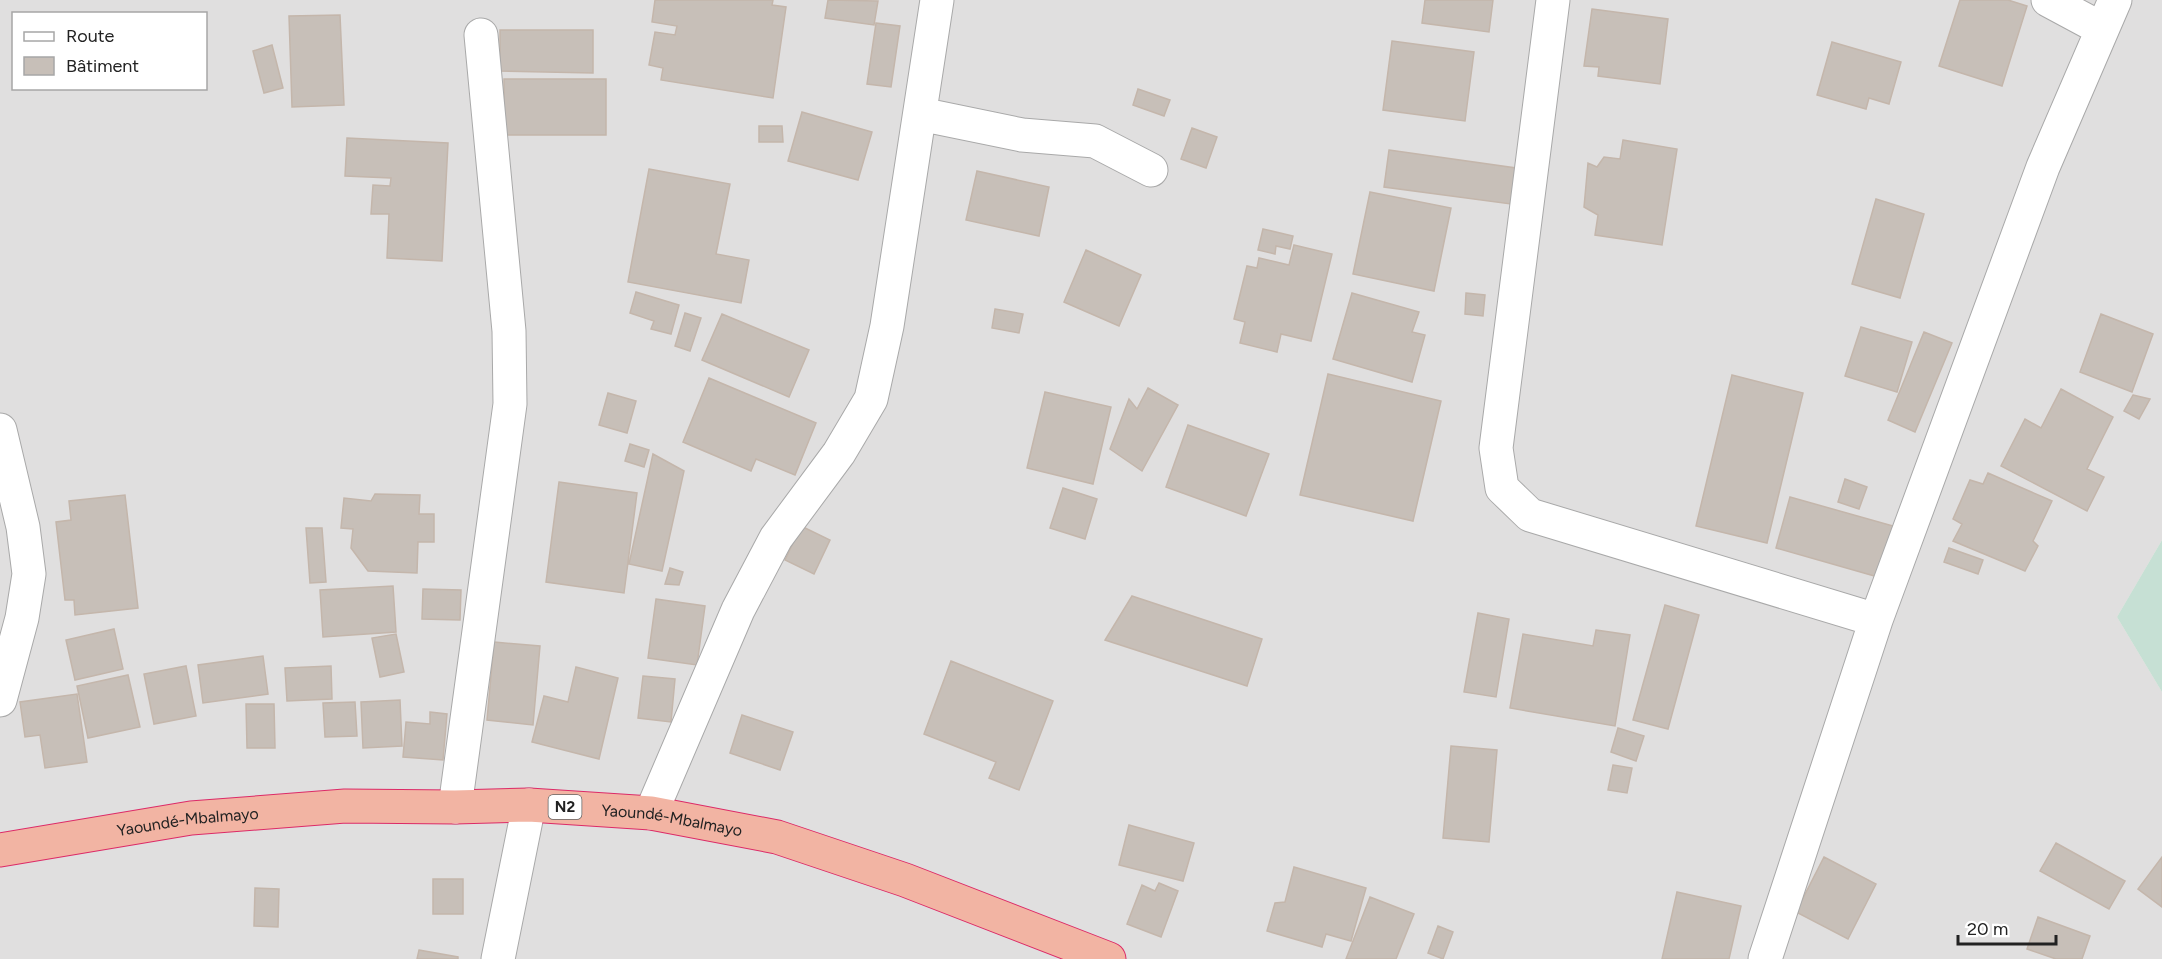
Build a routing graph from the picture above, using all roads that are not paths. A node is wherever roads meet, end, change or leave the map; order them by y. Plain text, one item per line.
1 (937, 0) edge
2 (1553, 0) edge
3 (2048, 0) edge
4 (2115, 0) edge
5 (2102, 29) junction
6 (481, 35) dead end
7 (920, 114) junction
8 (1151, 170) dead end
9 (0, 430) edge
10 (1876, 620) junction
11 (0, 700) edge
12 (529, 805) junction
13 (455, 807) junction
14 (651, 813) junction
15 (0, 850) edge
16 (498, 959) edge
17 (1109, 959) edge
18 (1765, 959) edge

1 - 7 street
2 - 10 street
3 - 5 street
4 - 5 street
5 - 10 street
6 - 13 street
7 - 8 street
7 - 14 street
9 - 11 street
10 - 18 street
12 - 13 highway, Yaoundé-Mbalmayo / N2
12 - 14 highway, Yaoundé-Mbalmayo / N2
12 - 16 street
13 - 15 highway, Yaoundé-Mbalmayo / N2
14 - 17 highway, Yaoundé-Mbalmayo / N2

